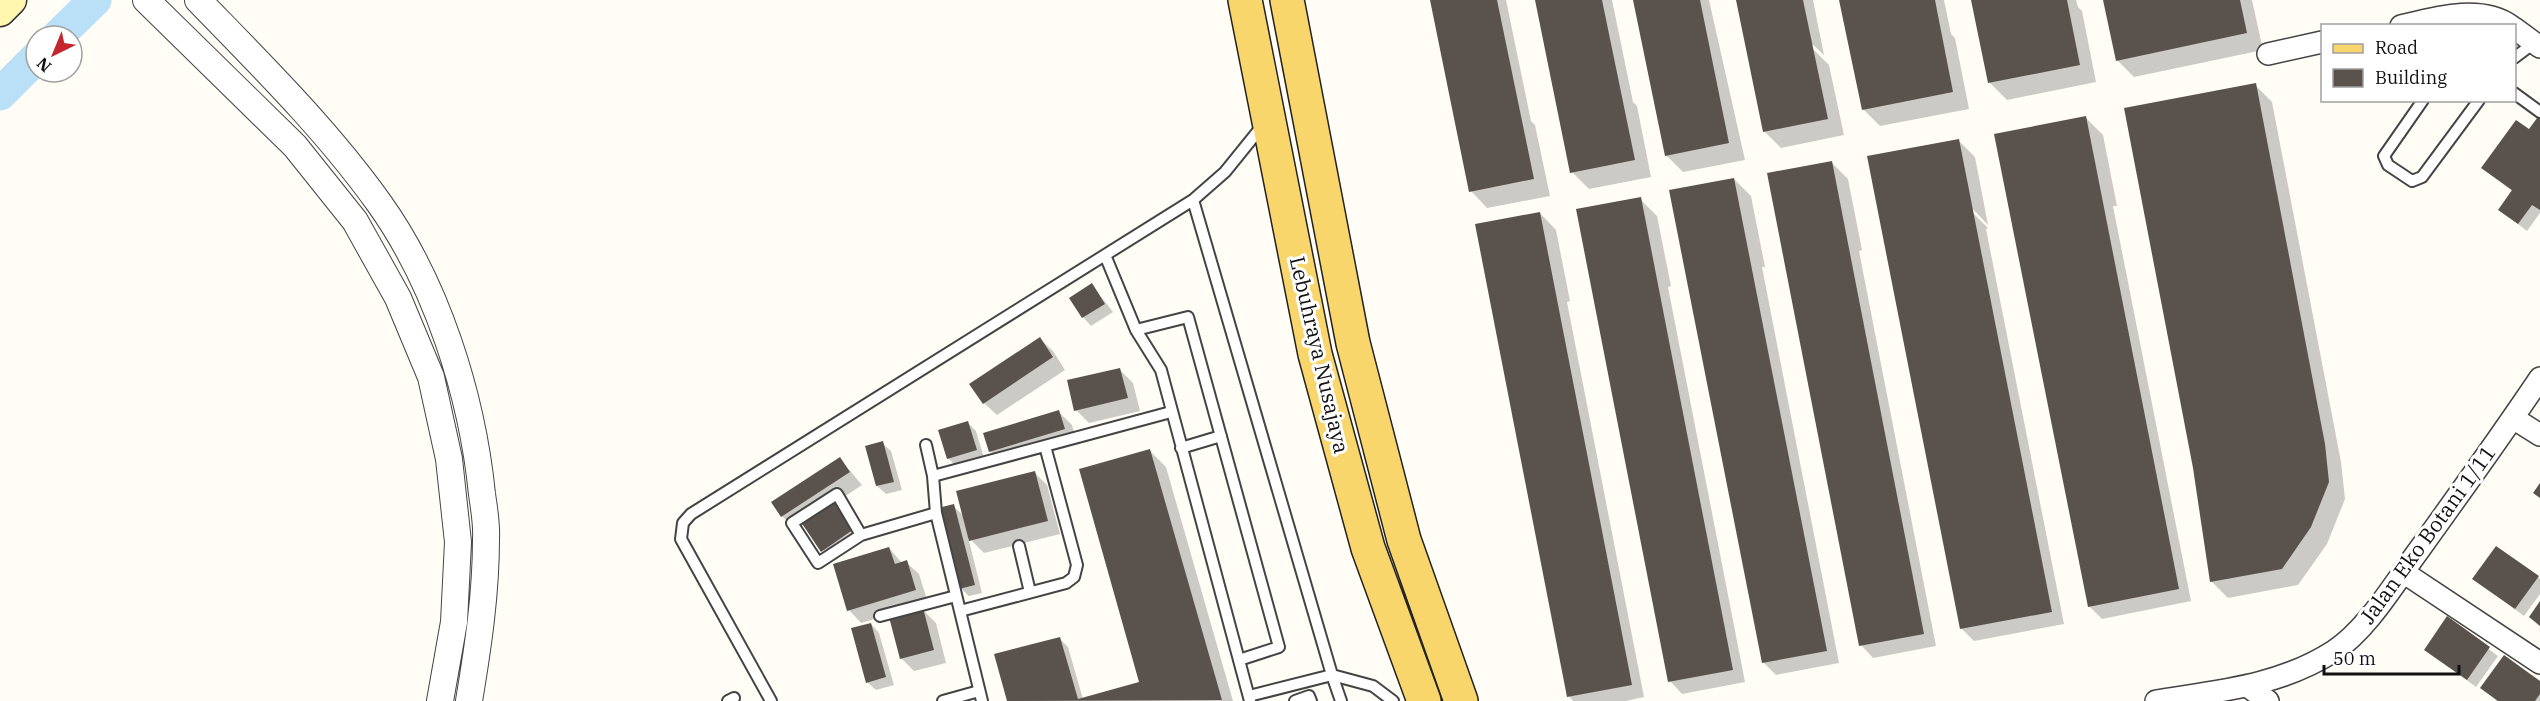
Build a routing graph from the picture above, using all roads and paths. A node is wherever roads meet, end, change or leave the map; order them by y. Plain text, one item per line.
1 (11, 0) edge
2 (146, 0) edge
3 (198, 0) edge
4 (1245, 0) edge
5 (1287, 0) edge
6 (0, 11) edge
7 (2413, 24) edge
8 (2507, 24) edge
9 (2516, 29) edge
10 (2321, 42) edge
11 (2537, 45) edge
12 (2268, 54) dead end
13 (2516, 57) edge
14 (2516, 94) edge
15 (2422, 102) edge
16 (2478, 102) edge
17 (2540, 112) edge
18 (1267, 118) junction
19 (1193, 200) junction
20 (1105, 255) junction
21 (1136, 330) junction
22 (2540, 378) edge
23 (1171, 412) junction
24 (2513, 418) junction
25 (2540, 435) edge
26 (1221, 436) junction
27 (926, 445) dead end
28 (1045, 446) junction
29 (1181, 448) junction
30 (933, 476) junction
31 (936, 513) junction
32 (861, 535) junction
33 (1019, 546) dead end
34 (2403, 572) junction
35 (1030, 592) junction
36 (956, 596) junction
37 (960, 611) junction
38 (880, 616) dead end
39 (1239, 660) junction
40 (2540, 663) edge
41 (1332, 675) junction
42 (2247, 686) junction
43 (980, 696) edge
44 (1249, 699) edge
45 (1339, 700) edge
46 (440, 701) edge
47 (470, 701) edge
48 (771, 701) edge
49 (943, 701) edge
50 (1295, 701) edge
51 (1311, 701) edge
52 (1393, 701) edge
53 (1424, 701) edge
54 (1461, 701) edge
55 (2156, 701) edge
56 (2268, 701) edge

1 - 6 main road
2 - 46 street
3 - 47 street
4 - 18 main road, Lebuhraya Nusajaya
5 - 54 main road, Lebuhraya Nusajaya
7 - 8 street
9 - 11 street
10 - 12 street
11 - 13 lane
14 - 17 lane
15 - 16 lane
18 - 19 lane
18 - 53 main road, Lebuhraya Nusajaya
19 - 20 lane
19 - 41 lane
20 - 21 lane
20 - 48 lane
21 - 23 lane
21 - 26 lane
22 - 24 street, Jalan Eko Botani 1/11
23 - 28 lane
23 - 29 lane
24 - 25 street
24 - 34 street, Jalan Eko Botani 1/11
26 - 29 lane
26 - 39 lane
27 - 30 lane
28 - 30 lane
28 - 35 lane
29 - 39 lane
30 - 31 lane
31 - 32 lane
31 - 36 lane
32 - 32 lane
33 - 35 lane
34 - 40 street
34 - 42 street, Jalan Eko Botani 1/11
35 - 37 lane
36 - 37 lane
36 - 38 lane
37 - 43 lane
39 - 44 lane
41 - 44 lane
41 - 45 lane
41 - 52 lane
42 - 55 street, Jalan Eko Botani 1/11
42 - 56 street
43 - 49 lane
50 - 51 lane

